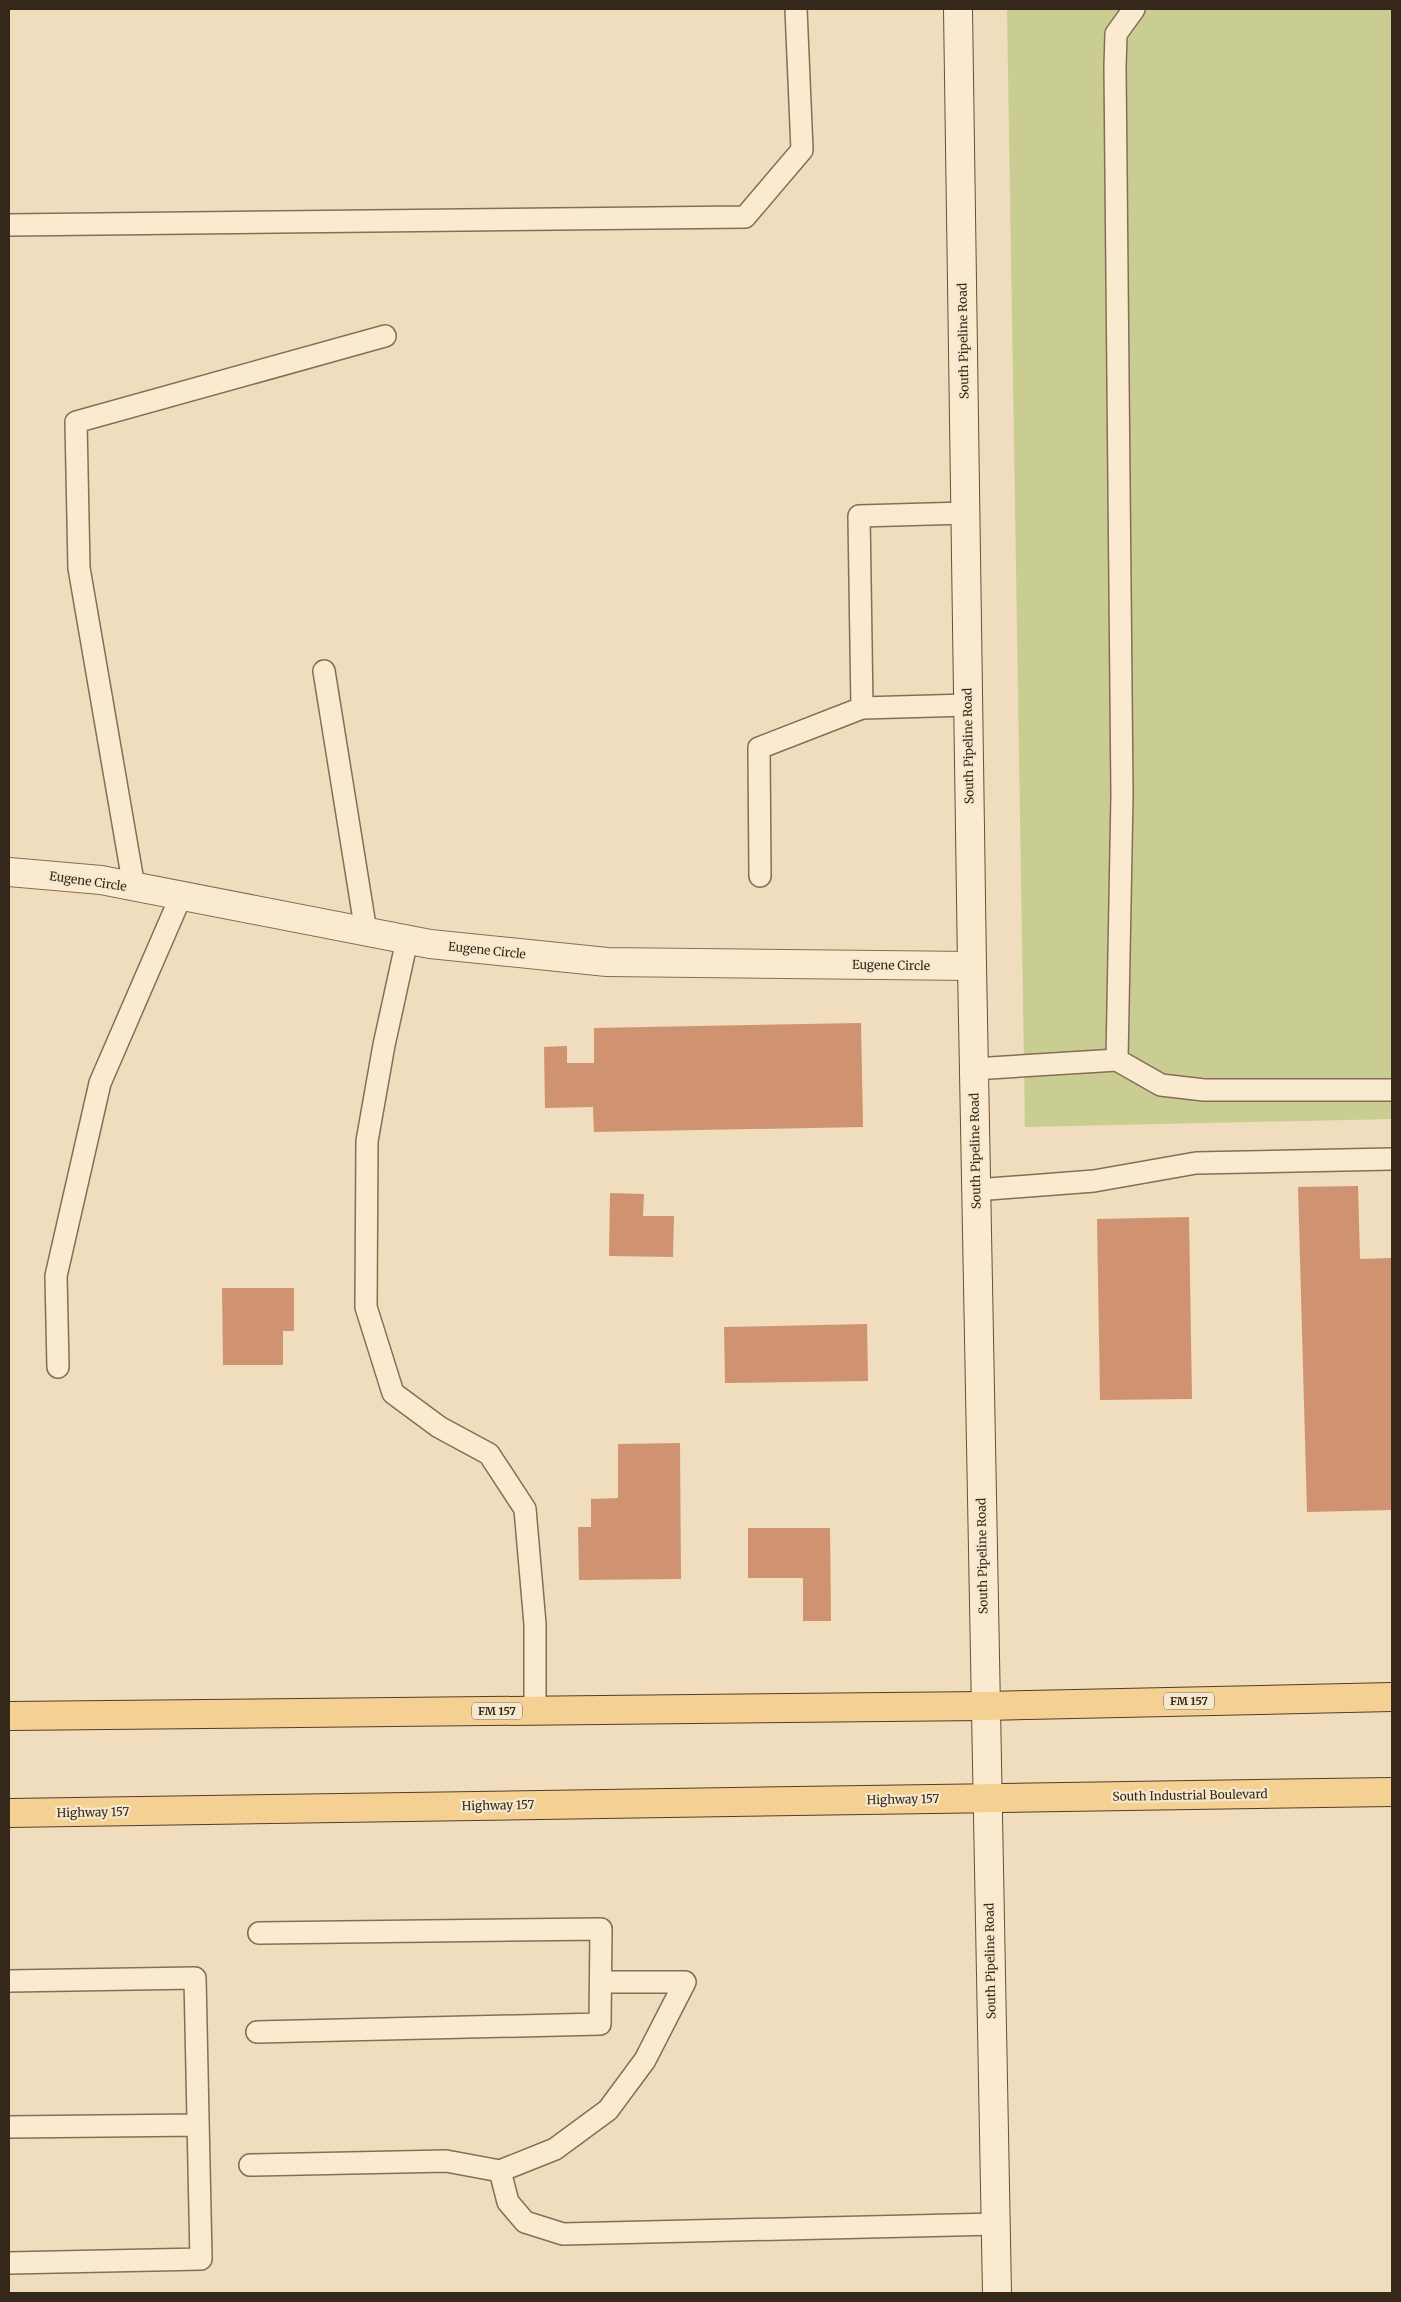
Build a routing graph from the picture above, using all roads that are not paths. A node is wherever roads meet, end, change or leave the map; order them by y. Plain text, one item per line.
1 (796, 9) edge
2 (958, 9) edge
3 (1134, 9) edge
4 (9, 224) edge
5 (385, 336) dead end
6 (965, 513) junction
7 (324, 671) dead end
8 (968, 705) junction
9 (862, 708) junction
10 (9, 872) edge
11 (760, 876) dead end
12 (134, 887) junction
13 (181, 896) junction
14 (366, 932) junction
15 (407, 940) junction
16 (972, 966) junction
17 (1116, 1060) junction
18 (974, 1069) junction
19 (1392, 1090) edge
20 (1392, 1159) edge
21 (976, 1190) junction
22 (58, 1367) dead end
23 (1392, 1697) edge
24 (985, 1706) junction
25 (535, 1710) junction
26 (9, 1716) edge
27 (1392, 1792) edge
28 (988, 1798) junction
29 (9, 1813) edge
30 (259, 1933) dead end
31 (9, 1981) edge
32 (601, 1982) junction
33 (257, 2032) dead end
34 (198, 2125) junction
35 (9, 2128) edge
36 (250, 2166) dead end
37 (500, 2171) junction
38 (996, 2224) junction
39 (9, 2263) edge
40 (997, 2293) edge

1 - 4 lane
2 - 6 street, South Pipeline Road
3 - 17 lane
5 - 12 lane
6 - 8 street, South Pipeline Road
6 - 9 lane
7 - 14 lane
8 - 9 lane
8 - 16 street, South Pipeline Road
9 - 11 lane
10 - 12 street, Eugene Circle
12 - 13 street, Eugene Circle
13 - 14 street, Eugene Circle
13 - 22 lane
14 - 15 street, Eugene Circle
15 - 16 street, Eugene Circle
15 - 25 lane
16 - 18 street, South Pipeline Road
17 - 18 lane
17 - 19 lane
18 - 21 street, South Pipeline Road
20 - 21 lane
21 - 24 street, South Pipeline Road
23 - 24 main road, FM 157
24 - 25 main road, FM 157
24 - 28 street, South Pipeline Road
25 - 26 main road, FM 157
27 - 28 main road, South Industrial Boulevard
28 - 29 main road, Highway 157
28 - 38 street, South Pipeline Road
30 - 32 lane
31 - 34 lane
32 - 33 lane
32 - 37 lane
34 - 35 lane
34 - 39 lane
36 - 37 lane
37 - 38 lane
38 - 40 street, South Pipeline Road

